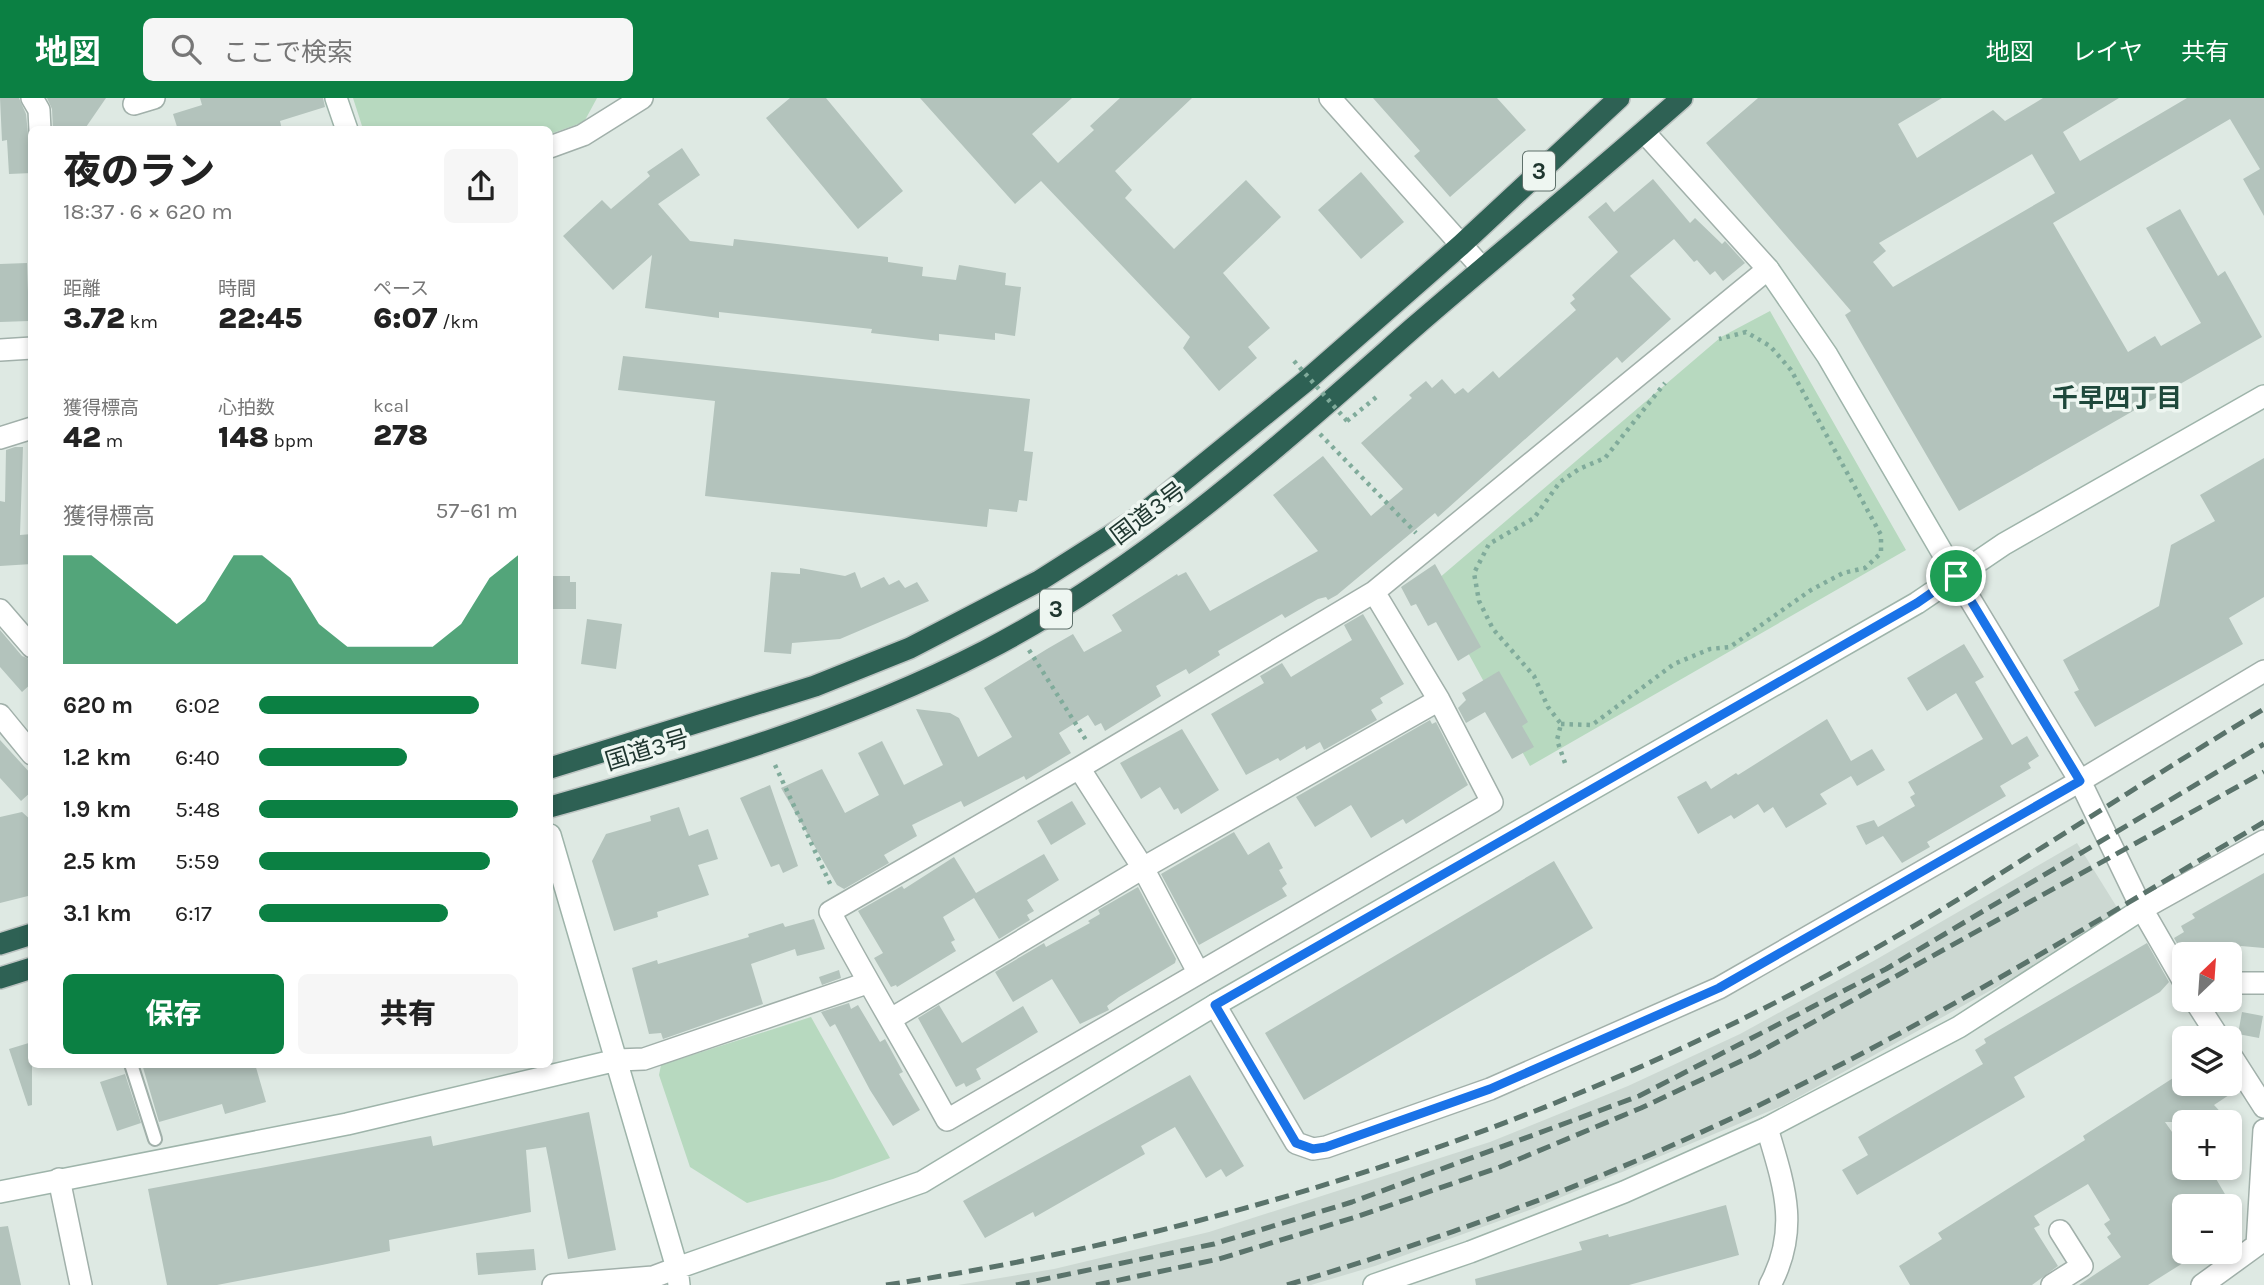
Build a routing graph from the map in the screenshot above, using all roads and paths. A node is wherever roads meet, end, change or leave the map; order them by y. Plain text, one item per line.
1 (32, 98) edge
2 (336, 98) edge
3 (612, 98) edge
4 (642, 98) edge
5 (1330, 98) edge
6 (1619, 98) edge
7 (1682, 98) edge
8 (40, 126) edge
9 (346, 126) edge
10 (597, 126) junction
11 (1644, 132) junction
12 (553, 146) edge
13 (1461, 245) junction
14 (1482, 268) junction
15 (1768, 269) junction
16 (1707, 342) dead end
17 (28, 348) edge
18 (0, 350) edge
19 (1294, 361) dead end
20 (1668, 379) dead end
21 (1379, 395) dead end
22 (2264, 396) edge
23 (1307, 420) junction
24 (28, 429) edge
25 (0, 438) edge
26 (1429, 547) junction
27 (1956, 576) junction
28 (1374, 592) junction
29 (0, 610) edge
30 (1017, 632) junction
31 (28, 642) edge
32 (2264, 671) edge
33 (1439, 700) junction
34 (0, 715) edge
35 (1561, 724) junction
36 (28, 749) edge
37 (1088, 763) junction
38 (1565, 764) dead end
39 (775, 765) dead end
40 (553, 767) edge
41 (2080, 781) junction
42 (553, 806) edge
43 (2264, 841) edge
44 (553, 845) edge
45 (1143, 868) junction
46 (840, 906) junction
47 (2142, 909) junction
48 (28, 935) edge
49 (0, 944) edge
50 (2172, 961) edge
51 (28, 969) edge
52 (1198, 972) junction
53 (0, 978) edge
54 (867, 983) junction
55 (2242, 983) edge
56 (2264, 983) edge
57 (1215, 1005) junction
58 (891, 1019) junction
59 (617, 1060) junction
60 (132, 1068) edge
61 (2242, 1073) edge
62 (2264, 1107) edge
63 (1767, 1128) junction
64 (2264, 1130) edge
65 (155, 1139) dead end
66 (59, 1179) junction
67 (0, 1192) edge
68 (2060, 1231) dead end
69 (2260, 1242) edge
70 (678, 1277) edge
71 (81, 1285) edge
72 (553, 1285) edge
73 (1374, 1285) edge
74 (1770, 1285) edge
75 (2052, 1285) edge
76 (2202, 1285) edge

1 - 8 street
2 - 9 street
3 - 10 street
4 - 10 street
5 - 13 street
6 - 13 highway, 国道3号 / 3
7 - 11 highway, 国道3号 / 3
10 - 12 street
11 - 14 highway, 国道3号 / 3
11 - 15 street
13 - 14 street
13 - 40 highway, 国道3号 / 3
14 - 23 highway, 国道3号 / 3
15 - 26 street
15 - 27 street
16 - 35 path
17 - 18 street
19 - 21 path, bridge
20 - 35 path
22 - 27 street
23 - 26 path
23 - 30 highway, 国道3号 / 3
24 - 25 street
26 - 28 street
27 - 41 street
27 - 57 street
28 - 33 street
28 - 37 street
29 - 31 street
30 - 37 path
30 - 42 highway, 国道3号 / 3
32 - 41 street
33 - 45 street
33 - 52 street
34 - 36 street
35 - 38 path
37 - 45 street
37 - 46 street
39 - 46 path
41 - 47 street
41 - 57 street
43 - 47 street
44 - 59 street
45 - 52 street
45 - 58 street
46 - 54 street
47 - 50 street
47 - 63 street
48 - 49 highway
51 - 53 highway
52 - 58 street
54 - 58 street
54 - 59 street
55 - 56 street
57 - 70 street
59 - 66 street
59 - 70 street
60 - 65 lane
61 - 62 street
63 - 73 street
63 - 74 street
64 - 69 street
66 - 67 street
66 - 71 street
68 - 75 street
69 - 76 street
70 - 72 street

